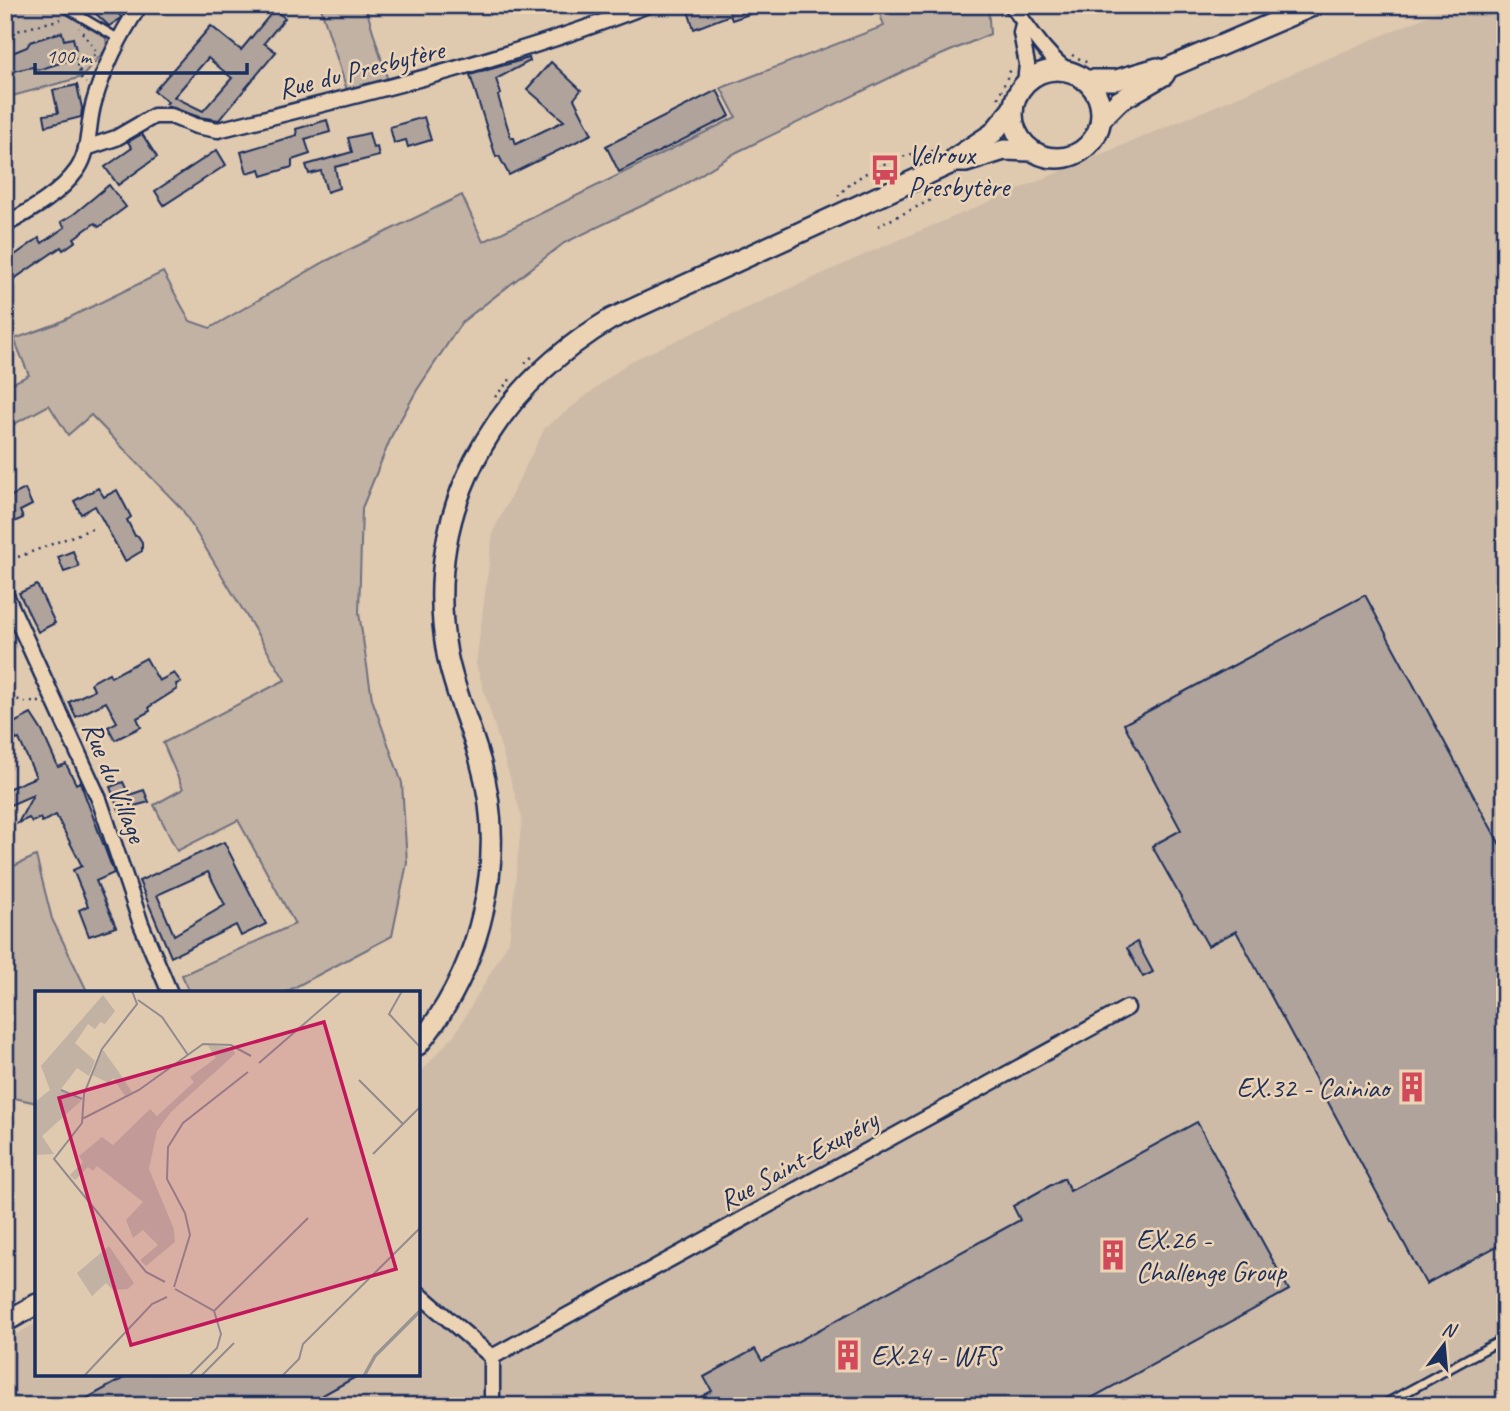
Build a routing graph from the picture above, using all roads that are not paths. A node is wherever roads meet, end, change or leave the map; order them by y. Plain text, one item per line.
1 (61, 5) edge
2 (140, 5) edge
3 (648, 5) edge
4 (1011, 5) edge
5 (1315, 5) edge
6 (1023, 24) junction
7 (118, 39) junction
8 (1168, 68) junction
9 (1083, 73) junction
10 (1025, 84) junction
11 (1005, 104) junction
12 (1101, 119) junction
13 (86, 148) junction
14 (1032, 151) junction
15 (949, 164) junction
16 (5, 225) edge
17 (5, 593) edge
18 (169, 991) edge
19 (1127, 1007) dead end
20 (420, 1042) edge
21 (420, 1295) edge
22 (35, 1305) edge
23 (5, 1322) edge
24 (1505, 1338) edge
25 (492, 1357) junction
26 (492, 1406) edge
27 (1381, 1406) edge

1 - 7 lane
2 - 7 street
3 - 13 street, Rue du Presbytère
4 - 6 street
5 - 8 street
6 - 9 street
6 - 10 street
7 - 13 street
8 - 9 street
8 - 12 street
9 - 10 street
9 - 12 street
10 - 11 street
11 - 14 street
11 - 15 street
12 - 14 street
13 - 16 street
14 - 15 street
15 - 20 street
17 - 18 street, Rue du Village
19 - 25 street, Rue Saint-Exupéry
21 - 25 street
22 - 23 street
24 - 27 lane
25 - 26 street

